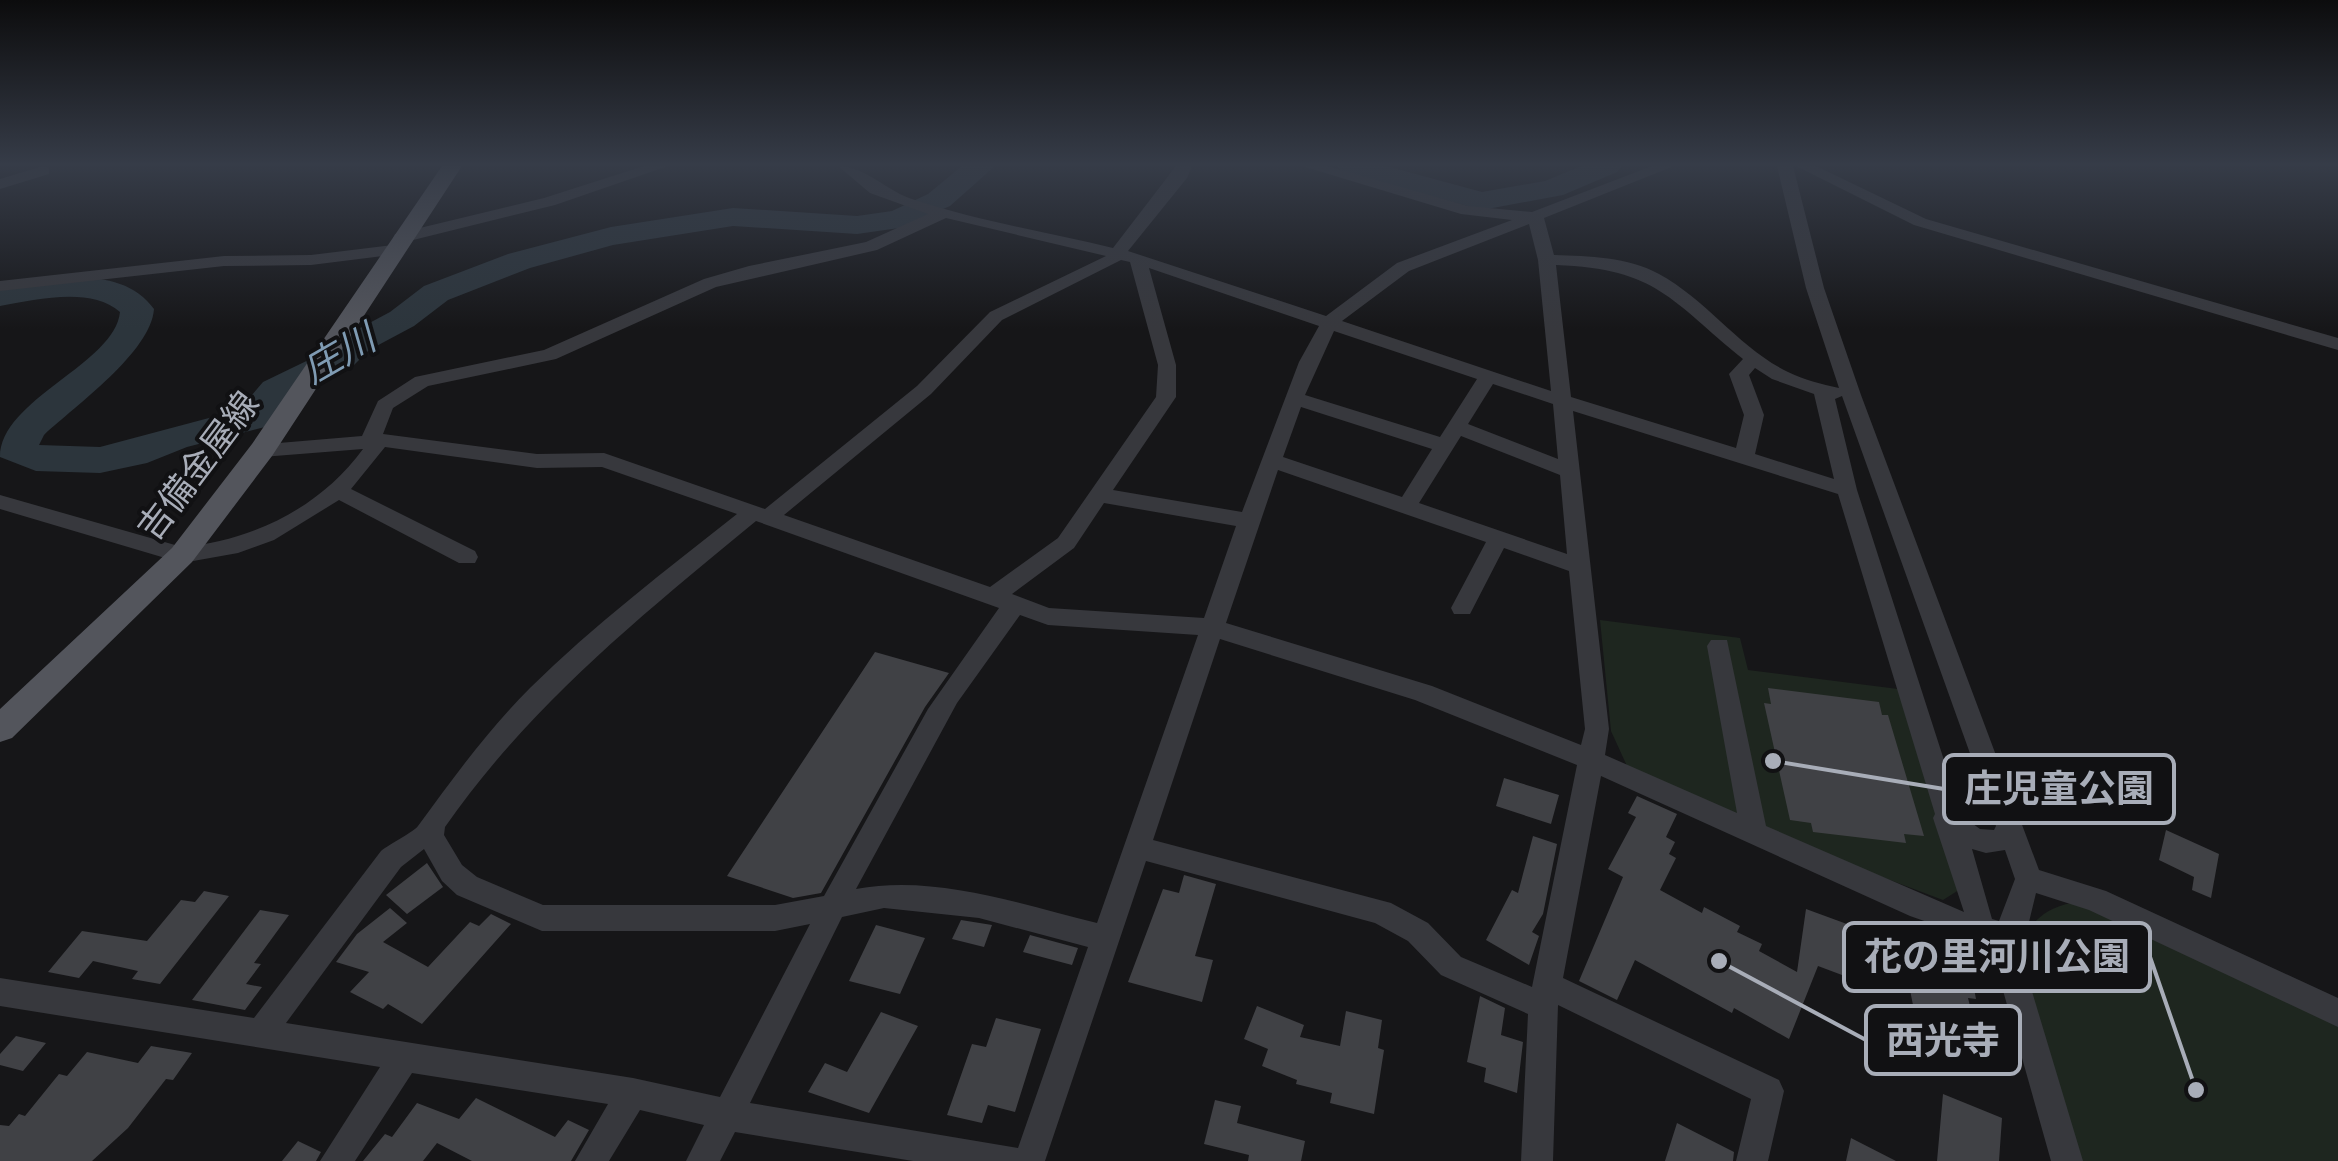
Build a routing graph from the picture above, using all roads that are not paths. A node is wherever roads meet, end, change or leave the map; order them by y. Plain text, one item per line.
1 (414, 220) edge
2 (483, 220) edge
3 (927, 220) edge
4 (973, 220) edge
5 (1151, 220) edge
6 (1530, 220) edge
7 (1537, 220) edge
8 (1798, 220) edge
9 (1916, 220) edge
10 (397, 244) junction
11 (1128, 257) junction
12 (1547, 260) junction
13 (0, 286) edge
14 (1330, 322) junction
15 (2338, 344) edge
16 (1752, 360) junction
17 (1488, 376) junction
18 (1822, 391) junction
19 (1851, 395) junction
20 (1295, 398) junction
21 (1562, 402) junction
22 (1451, 437) junction
23 (374, 440) junction
24 (262, 450) junction
25 (1744, 457) junction
26 (1272, 460) junction
27 (1570, 471) junction
28 (1847, 490) junction
29 (339, 491) junction
30 (1100, 495) junction
31 (0, 502) edge
32 (1408, 504) junction
33 (763, 513) junction
34 (1249, 521) junction
35 (1500, 537) junction
36 (182, 555) junction
37 (466, 558) dead end
38 (1582, 566) junction
39 (1005, 600) junction
40 (1462, 608) dead end
41 (1211, 627) junction
42 (1719, 646) dead end
43 (0, 729) edge
44 (1591, 760) junction
45 (1946, 818) junction
46 (2010, 827) junction
47 (1754, 832) junction
48 (430, 836) junction
49 (1135, 847) junction
50 (2028, 878) junction
51 (834, 906) junction
52 (1976, 929) junction
53 (2006, 934) junction
54 (1104, 938) junction
55 (0, 992) edge
56 (1545, 996) junction
57 (2338, 1014) edge
58 (259, 1035) junction
59 (403, 1060) junction
60 (633, 1094) junction
61 (728, 1115) junction
62 (336, 1161) edge
63 (592, 1161) edge
64 (702, 1161) edge
65 (1010, 1161) edge
66 (1029, 1161) edge
67 (1537, 1161) edge
68 (1752, 1161) edge
69 (2067, 1161) edge

1 - 10 main road, 吉備金屋線
2 - 10 street
3 - 23 street
4 - 11 street
5 - 11 street
6 - 14 street
7 - 12 street
8 - 19 street
9 - 15 street
10 - 13 street
10 - 24 main road, 吉備金屋線
11 - 14 street
11 - 30 street
11 - 33 street
12 - 16 street
12 - 21 street
14 - 17 street
14 - 20 street
16 - 18 street
16 - 25 street
17 - 21 street
17 - 22 street
18 - 19 street
18 - 28 street
19 - 46 street
20 - 22 street
20 - 26 street
21 - 25 street
21 - 27 street
22 - 27 street
22 - 32 street
23 - 24 street
23 - 29 street
23 - 33 street
24 - 36 main road, 吉備金屋線
25 - 28 street
26 - 32 street
26 - 34 street
27 - 38 street
28 - 45 street
29 - 36 street
29 - 37 street
30 - 34 street
30 - 39 street
31 - 36 street
32 - 35 street
33 - 39 street
33 - 48 street
34 - 41 street
35 - 38 street
35 - 40 street
36 - 43 main road, 吉備金屋線
38 - 44 street
39 - 41 street
39 - 51 street
41 - 44 street
41 - 49 street
42 - 47 street
44 - 47 street
44 - 56 street
45 - 46 street
45 - 52 street
46 - 50 street
47 - 52 street
48 - 51 street
48 - 58 street
49 - 54 street
49 - 56 street
50 - 53 street
50 - 57 street
51 - 54 street
51 - 61 street
52 - 53 street
53 - 69 street
54 - 66 street
55 - 58 street
56 - 67 street
56 - 68 street
58 - 59 street
59 - 60 street
59 - 62 street
60 - 61 street
60 - 63 street
61 - 64 street
61 - 65 street

